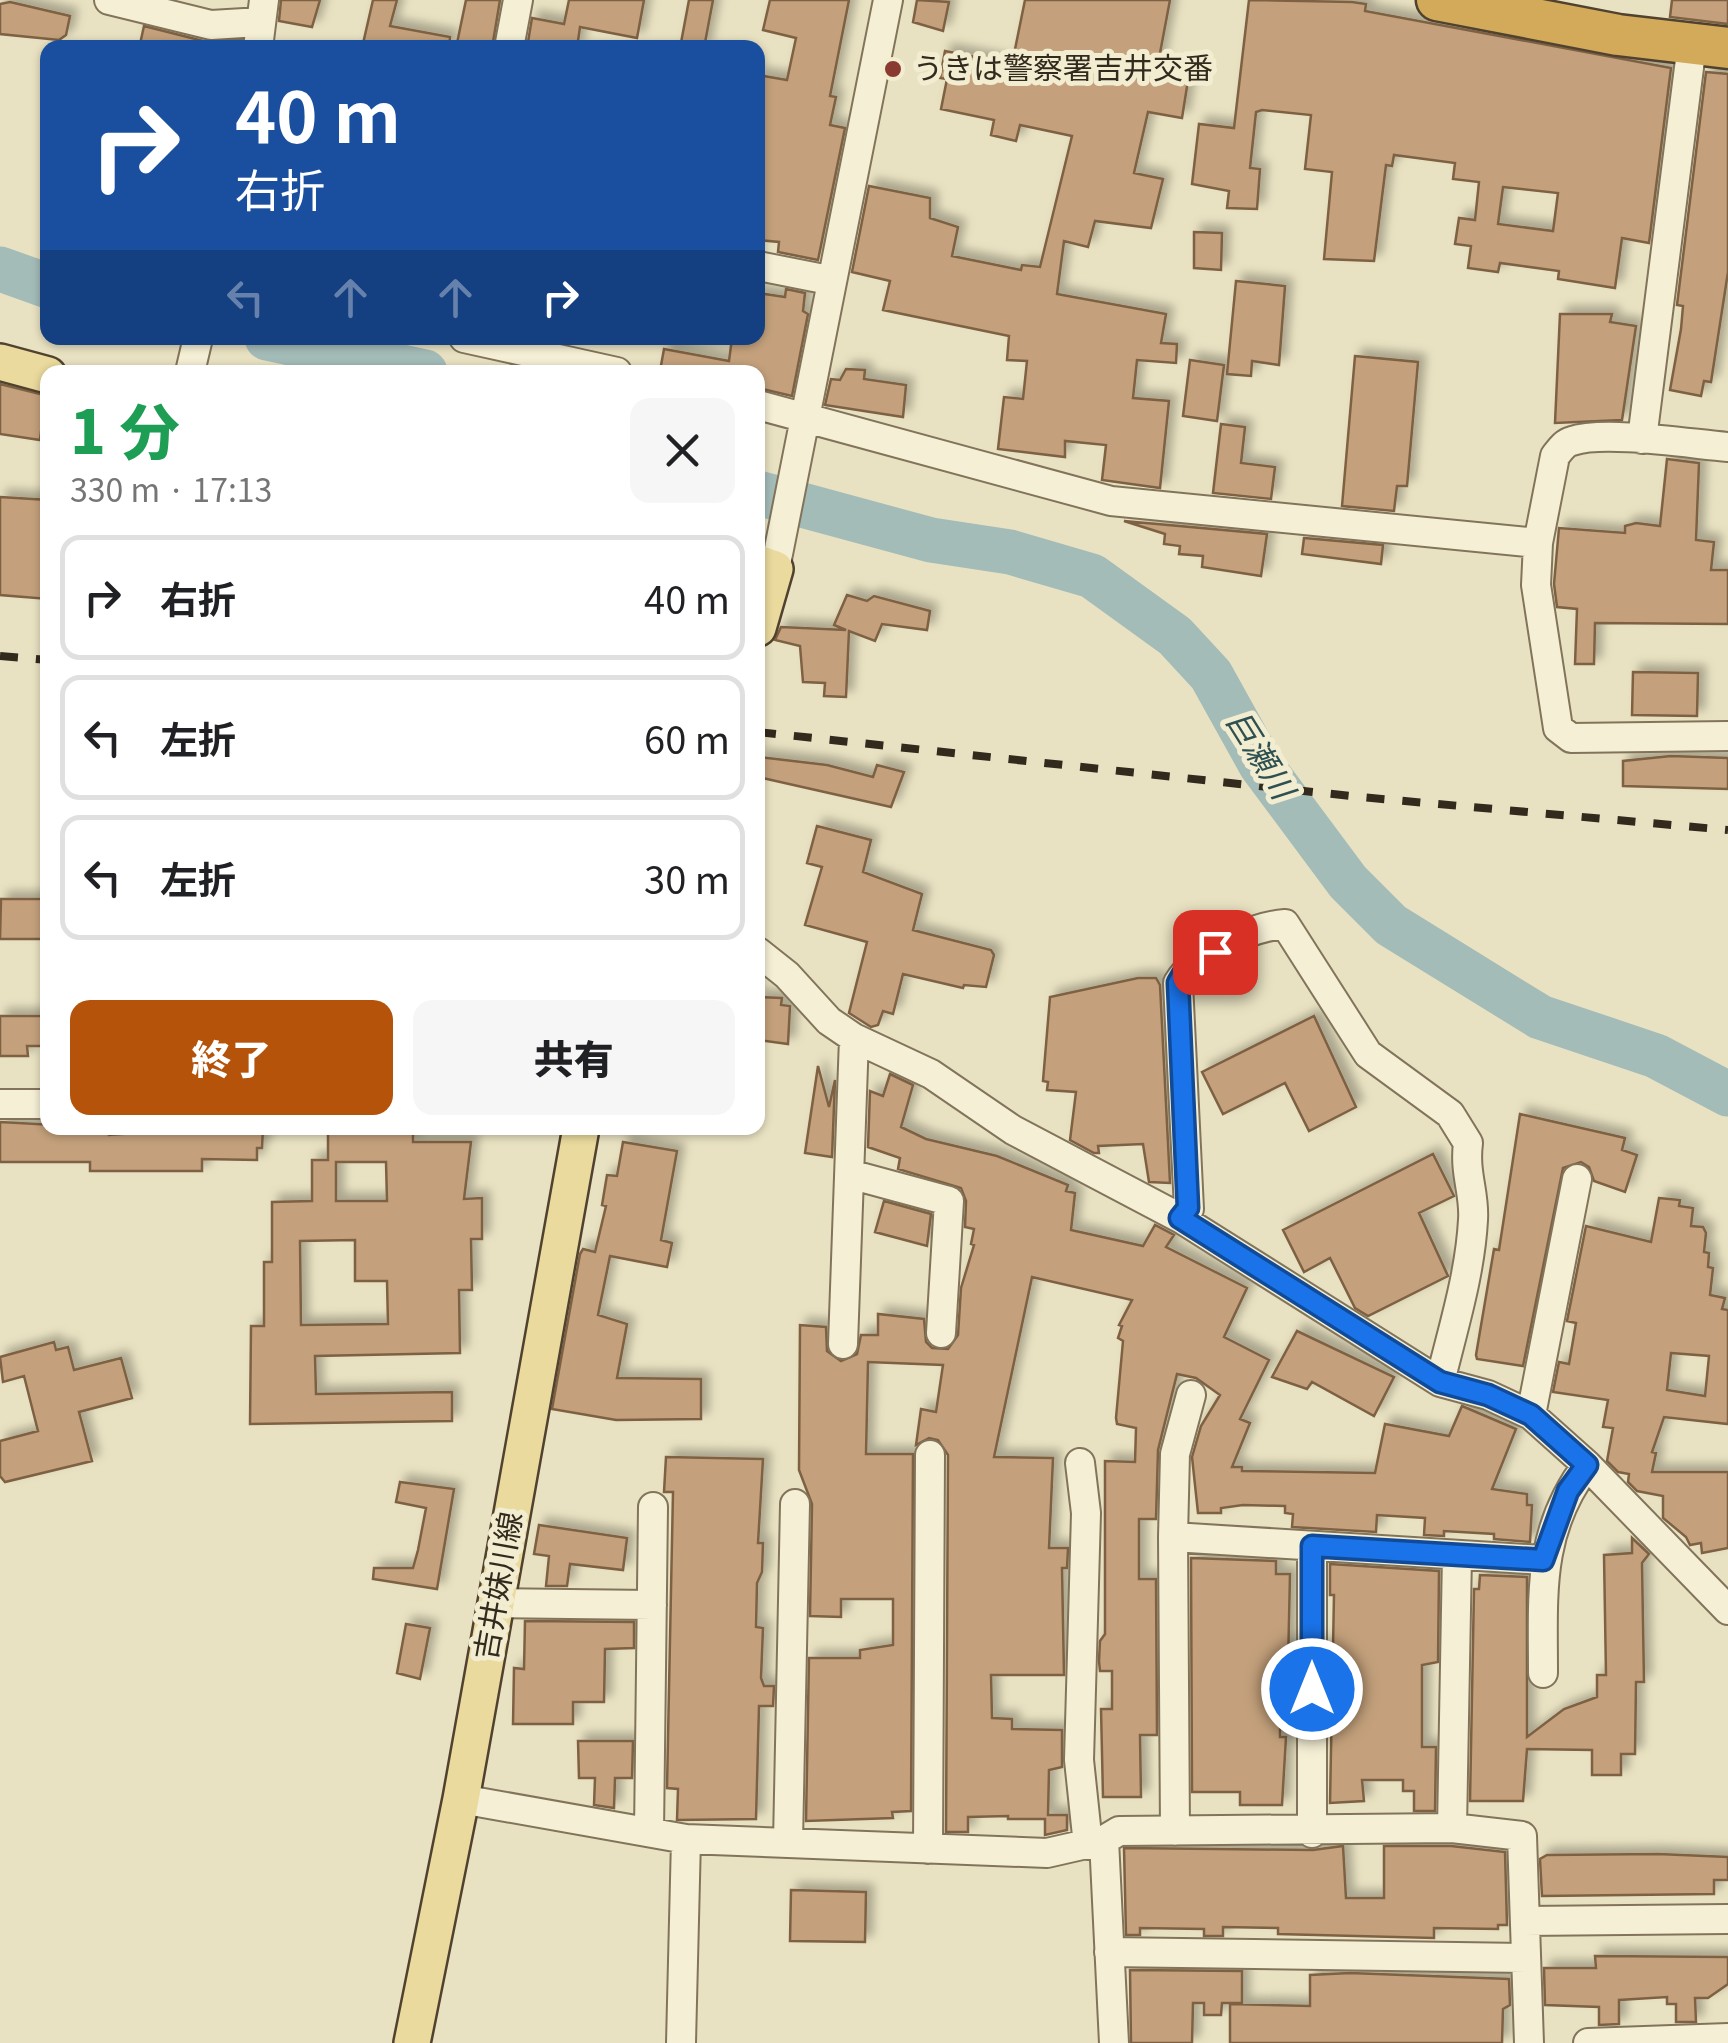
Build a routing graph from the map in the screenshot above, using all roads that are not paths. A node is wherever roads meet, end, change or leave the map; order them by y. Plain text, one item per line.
1 (109, 0) edge
2 (518, 0) edge
3 (888, 0) edge
4 (1437, 0) edge
5 (1545, 11) edge
6 (261, 23) edge
7 (510, 40) edge
8 (1710, 46) edge
9 (765, 267) edge
10 (829, 280) junction
11 (496, 345) edge
12 (0, 362) edge
13 (586, 365) edge
14 (40, 373) edge
15 (765, 408) edge
16 (806, 424) junction
17 (1642, 440) junction
18 (1728, 447) edge
19 (1538, 543) junction
20 (772, 561) edge
21 (765, 594) edge
22 (1728, 736) edge
23 (765, 958) edge
24 (854, 1038) junction
25 (0, 1104) edge
26 (40, 1104) edge
27 (580, 1135) edge
28 (853, 1176) junction
29 (1577, 1179) dead end
30 (1180, 1218) junction
31 (941, 1334) dead end
32 (844, 1344) dead end
33 (1440, 1382) junction
34 (1191, 1395) dead end
35 (1531, 1415) junction
36 (930, 1455) dead end
37 (1080, 1463) dead end
38 (1587, 1465) junction
39 (796, 1504) dead end
40 (653, 1507) dead end
41 (1173, 1537) junction
42 (1312, 1546) junction
43 (1457, 1555) junction
44 (1543, 1560) junction
45 (496, 1603) junction
46 (652, 1605) junction
47 (1728, 1610) edge
48 (1543, 1672) dead end
49 (461, 1799) junction
50 (1452, 1828) junction
51 (1174, 1831) junction
52 (649, 1832) junction
53 (1312, 1832) junction
54 (686, 1839) junction
55 (788, 1842) junction
56 (1096, 1843) junction
57 (928, 1849) junction
58 (1728, 1919) edge
59 (1525, 1921) junction
60 (1108, 1952) junction
61 (1525, 1958) junction
62 (1728, 2038) edge
63 (412, 2043) edge
64 (682, 2043) edge
65 (1114, 2043) edge
66 (1529, 2043) edge
67 (1588, 2043) edge

1 - 6 street
2 - 7 street
3 - 10 street
4 - 5 highway
5 - 8 highway
8 - 17 street
9 - 10 street
10 - 16 street
11 - 13 street
12 - 14 main road
15 - 16 street
16 - 19 street
16 - 20 street
17 - 18 street
17 - 19 street
19 - 22 street
20 - 21 main road
23 - 24 street
24 - 28 street
24 - 30 street
25 - 26 street
27 - 45 main road, 吉井妹川線
28 - 31 street
28 - 32 street
29 - 35 street
30 - 33 street
30 - 33 street
33 - 35 street
34 - 41 street
35 - 38 street
36 - 57 street
37 - 56 street
38 - 44 street
38 - 47 street
39 - 55 street
40 - 46 street
41 - 42 street
41 - 51 street
42 - 43 street
42 - 53 street
43 - 44 street
43 - 50 street
44 - 48 street
45 - 46 street
45 - 49 main road, 吉井妹川線
46 - 52 street
49 - 52 street
49 - 63 main road, 吉井妹川線
50 - 53 street
50 - 59 street
51 - 53 street
51 - 56 street
52 - 54 street
54 - 55 street
54 - 64 street
55 - 57 street
56 - 57 street
56 - 60 street
58 - 59 street
59 - 61 street
60 - 61 street
60 - 65 street
61 - 66 street
62 - 67 street

